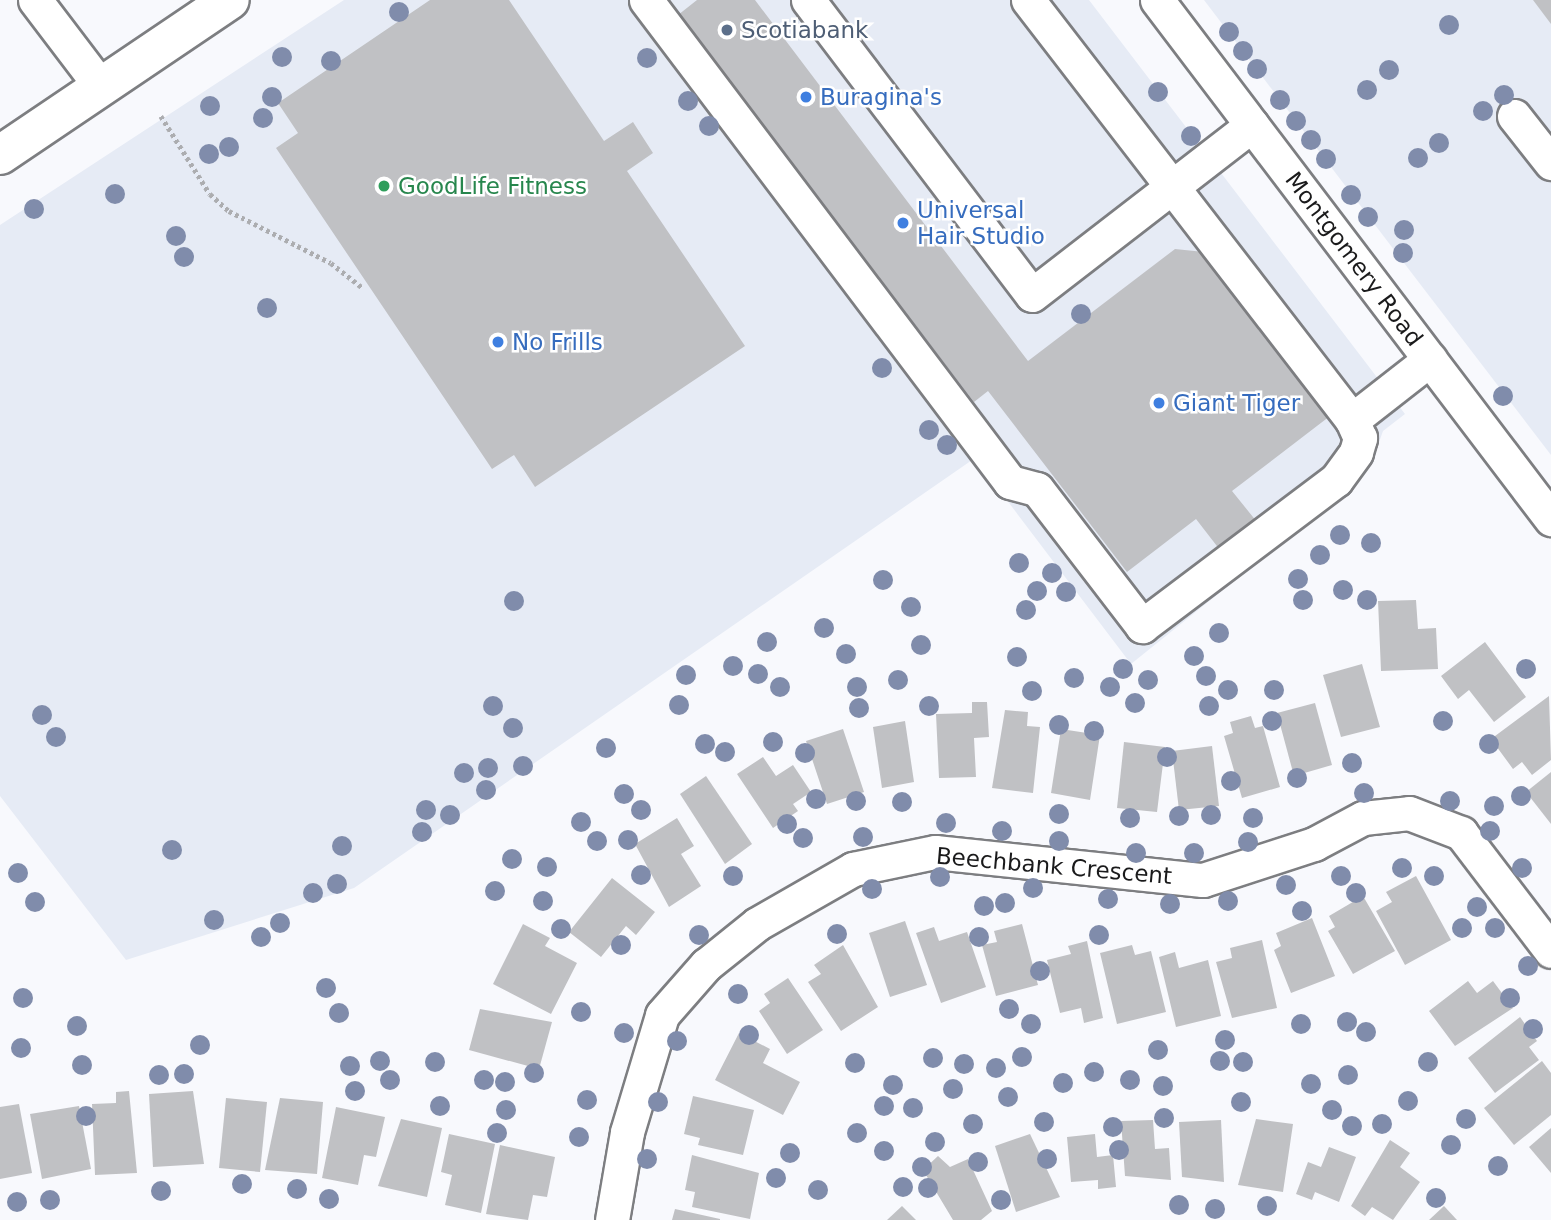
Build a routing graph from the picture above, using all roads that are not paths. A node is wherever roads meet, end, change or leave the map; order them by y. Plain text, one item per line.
1 (35, 0) edge
2 (230, 0) edge
3 (808, 0) edge
4 (1028, 0) edge
5 (1166, 3) edge
6 (657, 4) edge
7 (101, 87) junction
8 (1514, 116) dead end
9 (1252, 125) junction
10 (0, 155) edge
11 (1551, 163) edge
12 (1173, 187) junction
13 (1430, 359) junction
14 (1352, 420) junction
15 (1551, 519) edge
16 (1551, 951) edge
17 (612, 1220) edge

1 - 7 street
2 - 7 main road
3 - 12 street
4 - 12 street
5 - 9 street, Montgomery Road
6 - 14 street
7 - 10 main road
8 - 11 street
9 - 12 street
9 - 13 street, Montgomery Road
12 - 14 street
13 - 14 street
13 - 15 street, Montgomery Road
16 - 17 street, Beechbank Crescent

